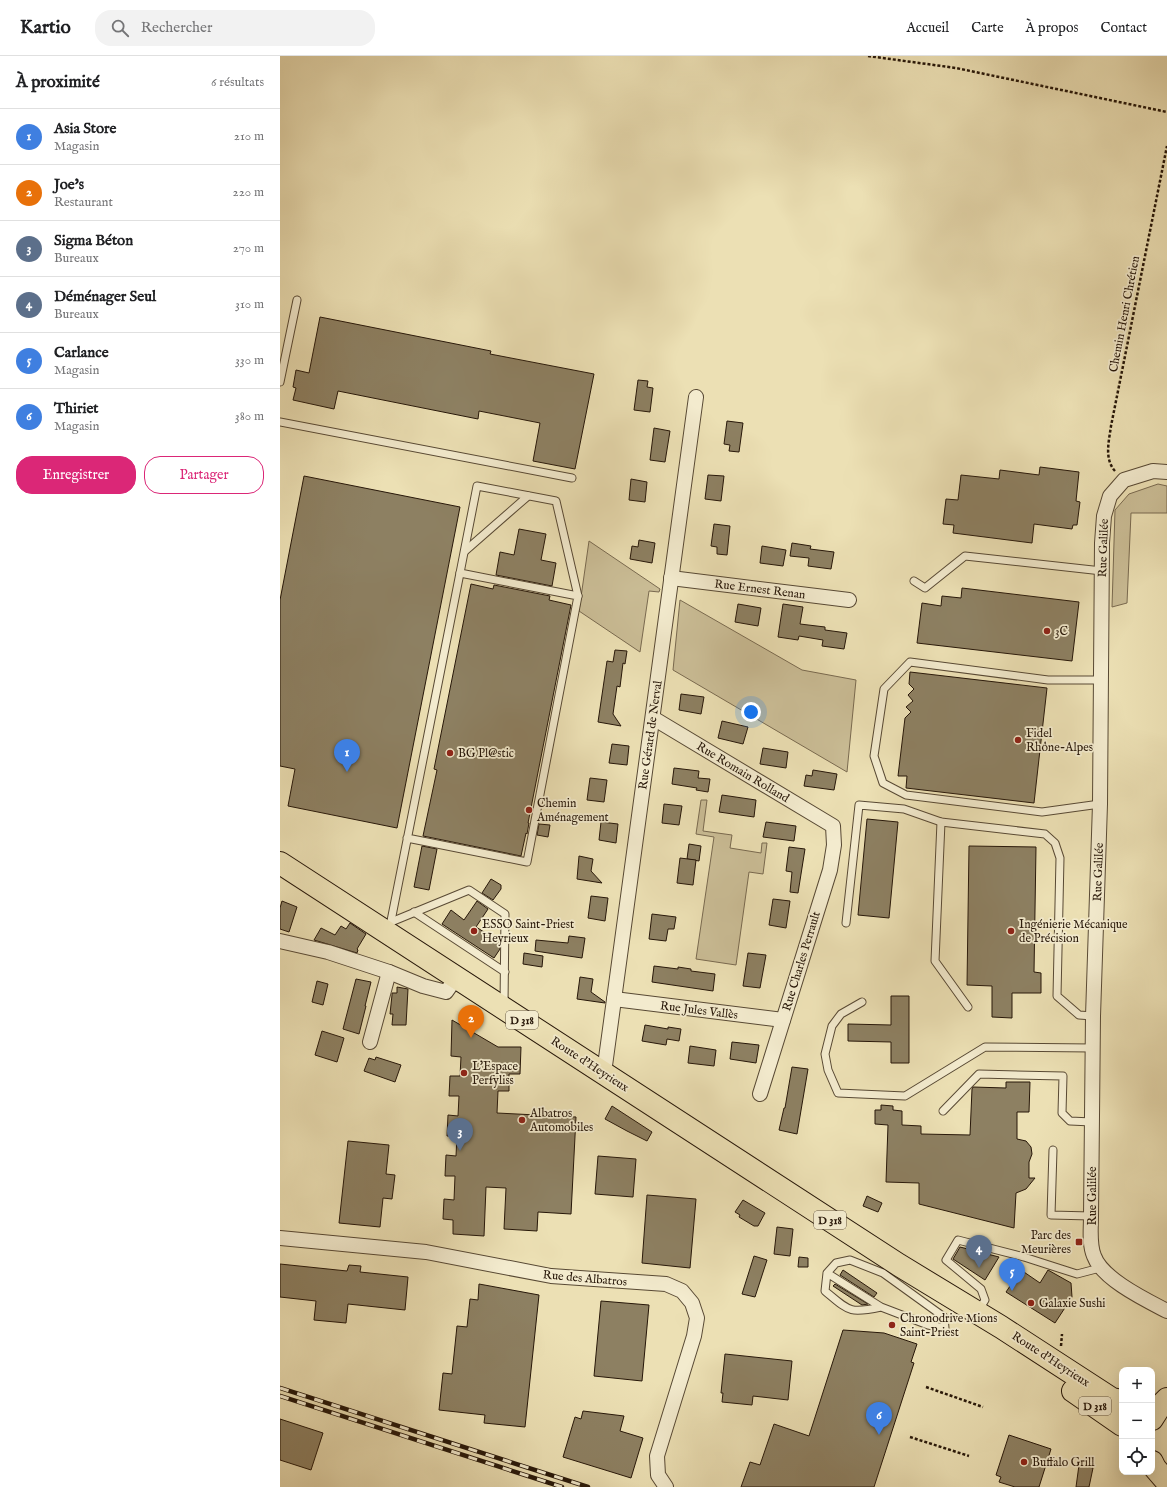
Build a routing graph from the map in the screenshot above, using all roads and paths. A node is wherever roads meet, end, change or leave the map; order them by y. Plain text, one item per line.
1 (868, 56) edge
2 (1167, 112) edge
3 (1167, 146) edge
4 (297, 300) dead end
5 (280, 382) edge
6 (696, 397) dead end
7 (280, 422) edge
8 (1167, 472) edge
9 (572, 478) dead end
10 (1124, 480) junction
11 (528, 496) junction
12 (464, 551) junction
13 (1102, 571) junction
14 (460, 573) junction
15 (672, 578) junction
16 (914, 581) dead end
17 (578, 596) junction
18 (849, 600) dead end
19 (1101, 680) junction
20 (653, 718) junction
21 (1100, 804) junction
22 (941, 822) junction
23 (833, 826) joint
24 (407, 838) junction
25 (280, 863) edge
26 (414, 912) junction
27 (846, 923) dead end
28 (390, 928) junction
29 (280, 941) edge
30 (389, 972) junction
31 (505, 972) junction
32 (456, 978) junction
33 (614, 999) junction
34 (862, 1002) dead end
35 (968, 1007) dead end
36 (504, 1009) junction
37 (1093, 1016) junction
38 (783, 1020) junction
39 (370, 1042) dead end
40 (1092, 1048) junction
41 (604, 1073) junction
42 (760, 1094) dead end
43 (943, 1111) dead end
44 (1092, 1122) junction
45 (1053, 1150) dead end
46 (1091, 1216) junction
47 (280, 1238) edge
48 (1100, 1268) junction
49 (898, 1271) junction
50 (827, 1273) junction
51 (881, 1308) junction
52 (1167, 1311) edge
53 (978, 1313) junction
54 (926, 1387) dead end
55 (1119, 1400) edge
56 (984, 1407) dead end
57 (1119, 1423) edge
58 (910, 1436) dead end
59 (969, 1456) dead end
60 (1155, 1468) edge
61 (1167, 1482) edge
62 (666, 1487) edge

1 - 2 path
3 - 10 path, Chemin Henri Chrétien
4 - 5 lane
6 - 15 street, Rue Gérard de Nerval
7 - 9 lane
8 - 10 street
10 - 13 street, Rue Galilée
11 - 12 lane
11 - 12 lane
11 - 17 lane
12 - 14 lane
13 - 16 lane
13 - 19 street, Rue Galilée
14 - 17 lane
14 - 24 lane
15 - 18 street, Rue Ernest Renan
15 - 20 street, Rue Gérard de Nerval
17 - 24 lane
19 - 21 street, Rue Galilée
19 - 21 lane
20 - 23 street, Rue Romain Rolland
20 - 33 street, Rue Gérard de Nerval
21 - 37 street, Rue Galilée
22 - 27 lane
22 - 35 lane
22 - 37 lane
23 - 38 street, Rue Charles Perrault
24 - 28 lane
25 - 28 main road, Route d'Heyrieux / D 318
26 - 28 lane
26 - 31 lane
26 - 31 lane
28 - 32 main road, Route d'Heyrieux / D 318
29 - 30 street
30 - 32 street
30 - 39 street
31 - 36 lane
32 - 36 main road, Route d'Heyrieux / D 318
33 - 38 street, Rue Jules Vallès
33 - 41 street, Rue Gérard de Nerval
34 - 40 lane
36 - 41 main road, Route d'Heyrieux / D 318
37 - 40 street, Rue Galilée
38 - 42 street, Rue Charles Perrault
40 - 44 street, Rue Galilée
41 - 49 main road, Route d'Heyrieux / D 318
43 - 44 lane
44 - 46 street, Rue Galilée
45 - 46 lane
46 - 48 street, Rue Galilée
47 - 62 street, Rue des Albatros
48 - 52 street
48 - 53 lane
49 - 50 lane
49 - 51 lane
49 - 53 main road, Route d'Heyrieux / D 318
49 - 57 main road, Route d'Heyrieux / D 318
50 - 51 lane
50 - 51 lane
53 - 55 main road, Route d'Heyrieux / D 318
54 - 56 path
58 - 59 path
60 - 61 main road

